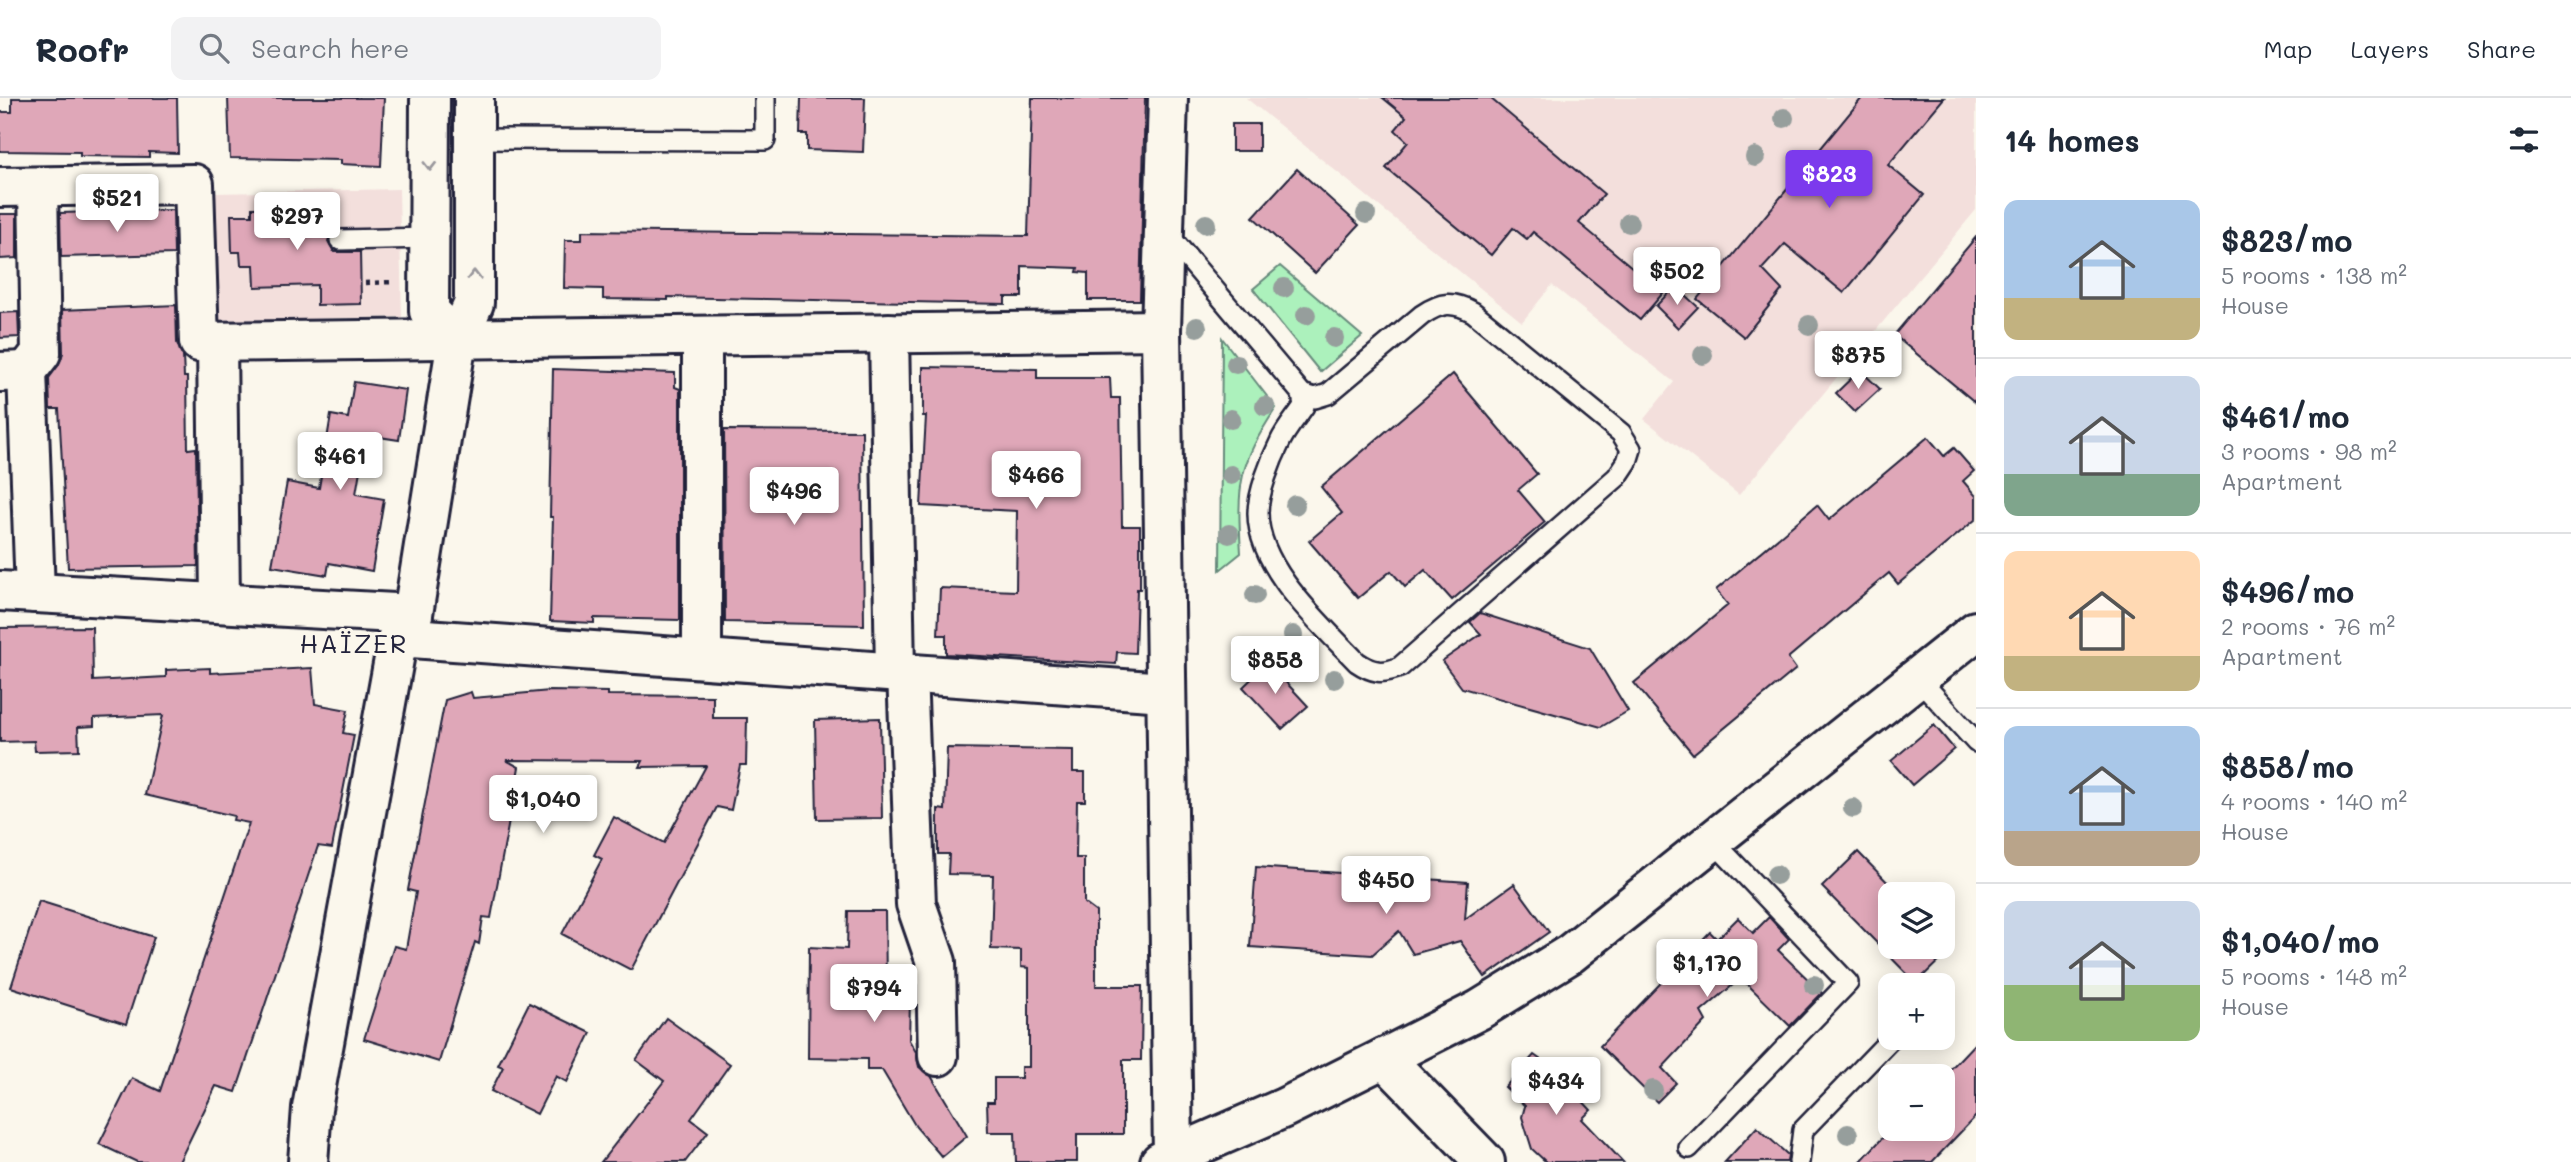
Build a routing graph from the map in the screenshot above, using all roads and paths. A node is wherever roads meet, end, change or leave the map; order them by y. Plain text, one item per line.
1 (430, 98) edge
2 (474, 98) edge
3 (765, 98) edge
4 (1168, 98) edge
5 (474, 139) junction
6 (0, 187) edge
7 (38, 187) junction
8 (1164, 229) junction
9 (429, 239) junction
10 (340, 240) dead end
11 (1161, 330) junction
12 (889, 333) junction
13 (702, 336) junction
14 (457, 340) junction
15 (217, 342) junction
16 (14, 372) edge
17 (1302, 394) junction
18 (18, 592) edge
19 (220, 602) junction
20 (405, 625) junction
21 (1976, 631) edge
22 (702, 659) junction
23 (901, 672) junction
24 (1918, 678) junction
25 (1165, 692) junction
26 (1976, 742) edge
27 (1713, 841) junction
28 (1880, 1050) edge
29 (938, 1056) dead end
30 (1384, 1058) junction
31 (1689, 1148) dead end
32 (1167, 1159) edge
33 (1477, 1159) edge
34 (308, 1162) edge
35 (1799, 1162) edge

1 -> 9 street
2 - 5 street
3 - 5 lane
4 - 8 street
14 -> 5 street
6 - 7 street
7 - 15 street
7 - 16 street
8 - 11 street
8 - 17 lane
9 - 10 lane
9 - 14 street
11 - 12 street
11 - 25 street
12 - 13 street
12 - 23 street
13 - 14 street
13 - 22 street
14 - 15 street
14 - 20 street
15 - 19 street
16 - 18 street
17 - 17 lane
18 - 19 street
19 - 20 street
20 - 22 street
20 - 34 street
21 - 24 street
22 - 23 street
23 - 25 street
23 - 29 street
24 - 26 lane
24 - 27 street
25 - 32 street
27 - 30 street
27 - 31 lane
28 - 35 lane
30 - 32 street
30 - 33 street

